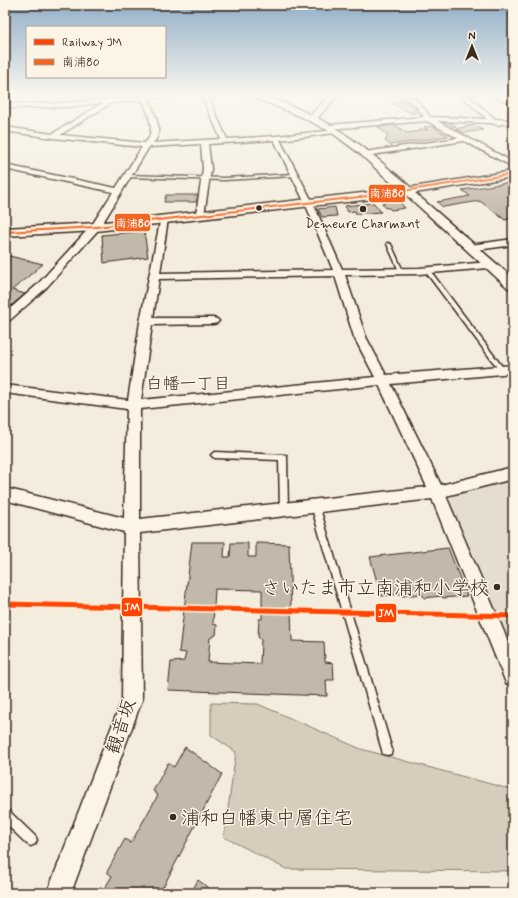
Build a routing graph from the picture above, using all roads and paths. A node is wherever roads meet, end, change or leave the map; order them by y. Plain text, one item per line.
1 (53, 136) edge
2 (154, 136) edge
3 (223, 136) edge
4 (289, 136) edge
5 (341, 136) edge
6 (458, 136) edge
7 (276, 138) junction
8 (464, 139) junction
9 (225, 141) junction
10 (204, 142) junction
11 (147, 145) junction
12 (365, 154) junction
13 (513, 165) edge
14 (5, 167) edge
15 (294, 174) junction
16 (513, 174) edge
17 (127, 176) junction
18 (205, 179) junction
19 (407, 190) junction
20 (118, 191) junction
21 (309, 203) junction
22 (200, 215) junction
23 (164, 219) junction
24 (96, 227) junction
25 (5, 232) edge
26 (513, 242) edge
27 (388, 244) dead end
28 (470, 248) junction
29 (489, 265) junction
30 (427, 270) junction
31 (401, 271) junction
32 (339, 273) junction
33 (154, 276) junction
34 (513, 285) edge
35 (5, 319) edge
36 (213, 321) dead end
37 (146, 322) junction
38 (508, 369) edge
39 (383, 381) junction
40 (5, 389) edge
41 (134, 405) junction
42 (215, 455) dead end
43 (513, 473) edge
44 (437, 492) junction
45 (5, 494) edge
46 (315, 506) junction
47 (284, 509) junction
48 (132, 527) junction
49 (513, 676) edge
50 (387, 750) dead end
51 (5, 815) edge
52 (31, 840) dead end
53 (60, 893) edge

1 - 11 street
2 - 11 street
3 - 9 street
4 - 7 street
5 - 12 main road
6 - 8 street
7 - 9 street
7 - 15 street
8 - 12 street
8 - 13 street
9 - 10 street
10 - 11 street
10 - 18 street
11 - 17 street
12 - 19 main road
14 - 20 street
15 - 18 lane
15 - 21 street
16 - 19 street
17 - 18 lane
17 - 20 street
18 - 22 street
19 - 21 main road
19 - 28 street
20 - 24 street
21 - 22 main road
21 - 32 street
22 - 23 main road
23 - 24 main road
23 - 33 street, 観音坂
24 - 25 main road
24 - 35 street
26 - 28 street
27 - 31 lane
28 - 29 street
29 - 30 street
29 - 34 street
30 - 31 street
30 - 38 lane
31 - 32 street
32 - 33 street
32 - 39 street
33 - 37 street, 観音坂
36 - 37 street
37 - 41 street, 観音坂
38 - 39 street
39 - 41 street
39 - 44 street
40 - 41 street
41 - 48 street, 観音坂
42 - 47 lane
43 - 44 street
44 - 46 street
44 - 49 street
45 - 48 street
46 - 47 street
46 - 50 lane
47 - 48 street
48 - 53 street, 観音坂
51 - 52 lane

